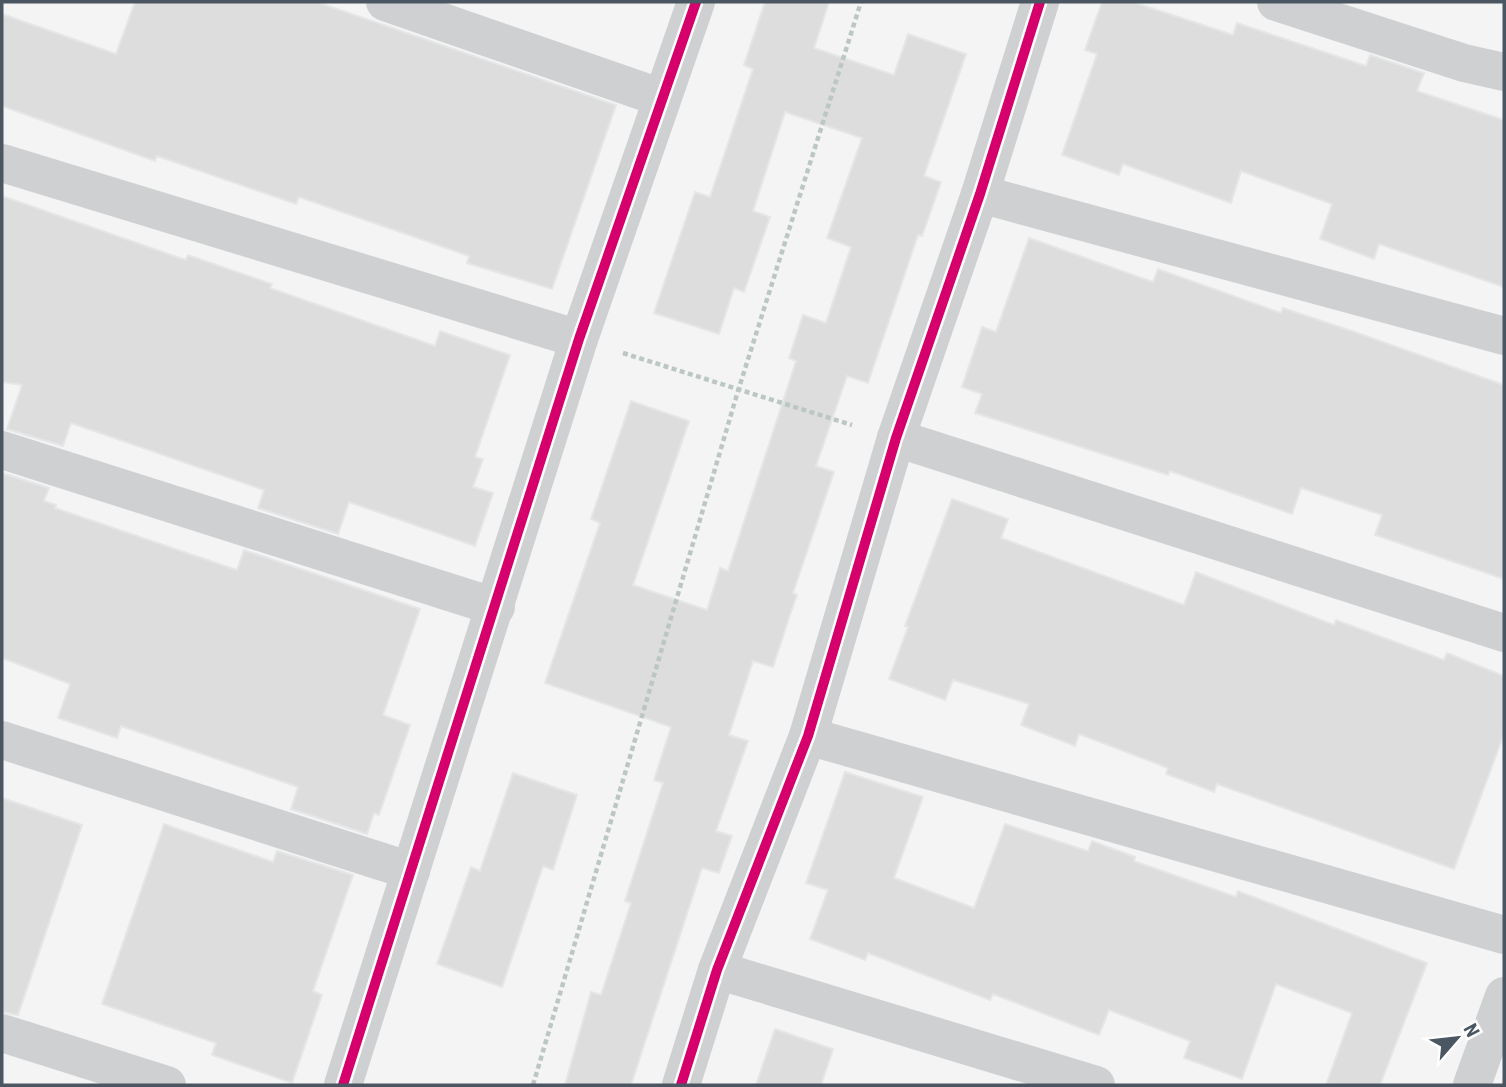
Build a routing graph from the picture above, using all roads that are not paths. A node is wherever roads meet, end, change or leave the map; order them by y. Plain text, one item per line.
1 (385, 2) edge
2 (696, 2) edge
3 (1040, 2) edge
4 (1276, 2) edge
5 (1504, 72) edge
6 (662, 98) junction
7 (2, 163) edge
8 (980, 194) junction
9 (1504, 336) edge
10 (579, 339) junction
11 (896, 438) junction
12 (2, 450) edge
13 (496, 607) junction
14 (1504, 633) edge
15 (808, 736) junction
16 (2, 740) edge
17 (411, 871) junction
18 (1504, 935) edge
19 (717, 970) junction
20 (1504, 996) edge
21 (2, 1033) edge
22 (167, 1085) edge
23 (343, 1085) edge
24 (681, 1085) edge
25 (1096, 1085) edge
26 (1472, 1085) edge

1 - 6 street
2 - 6 street
3 - 8 street
4 - 5 street
6 - 10 street
7 - 10 street
8 - 9 street
8 - 11 street
10 - 13 street
11 - 14 street
11 - 15 street
12 - 13 street
13 - 17 street
15 - 18 street
15 - 19 street
16 - 17 street
17 - 23 street
19 - 24 street
19 - 25 street
20 - 26 street
21 - 22 street

